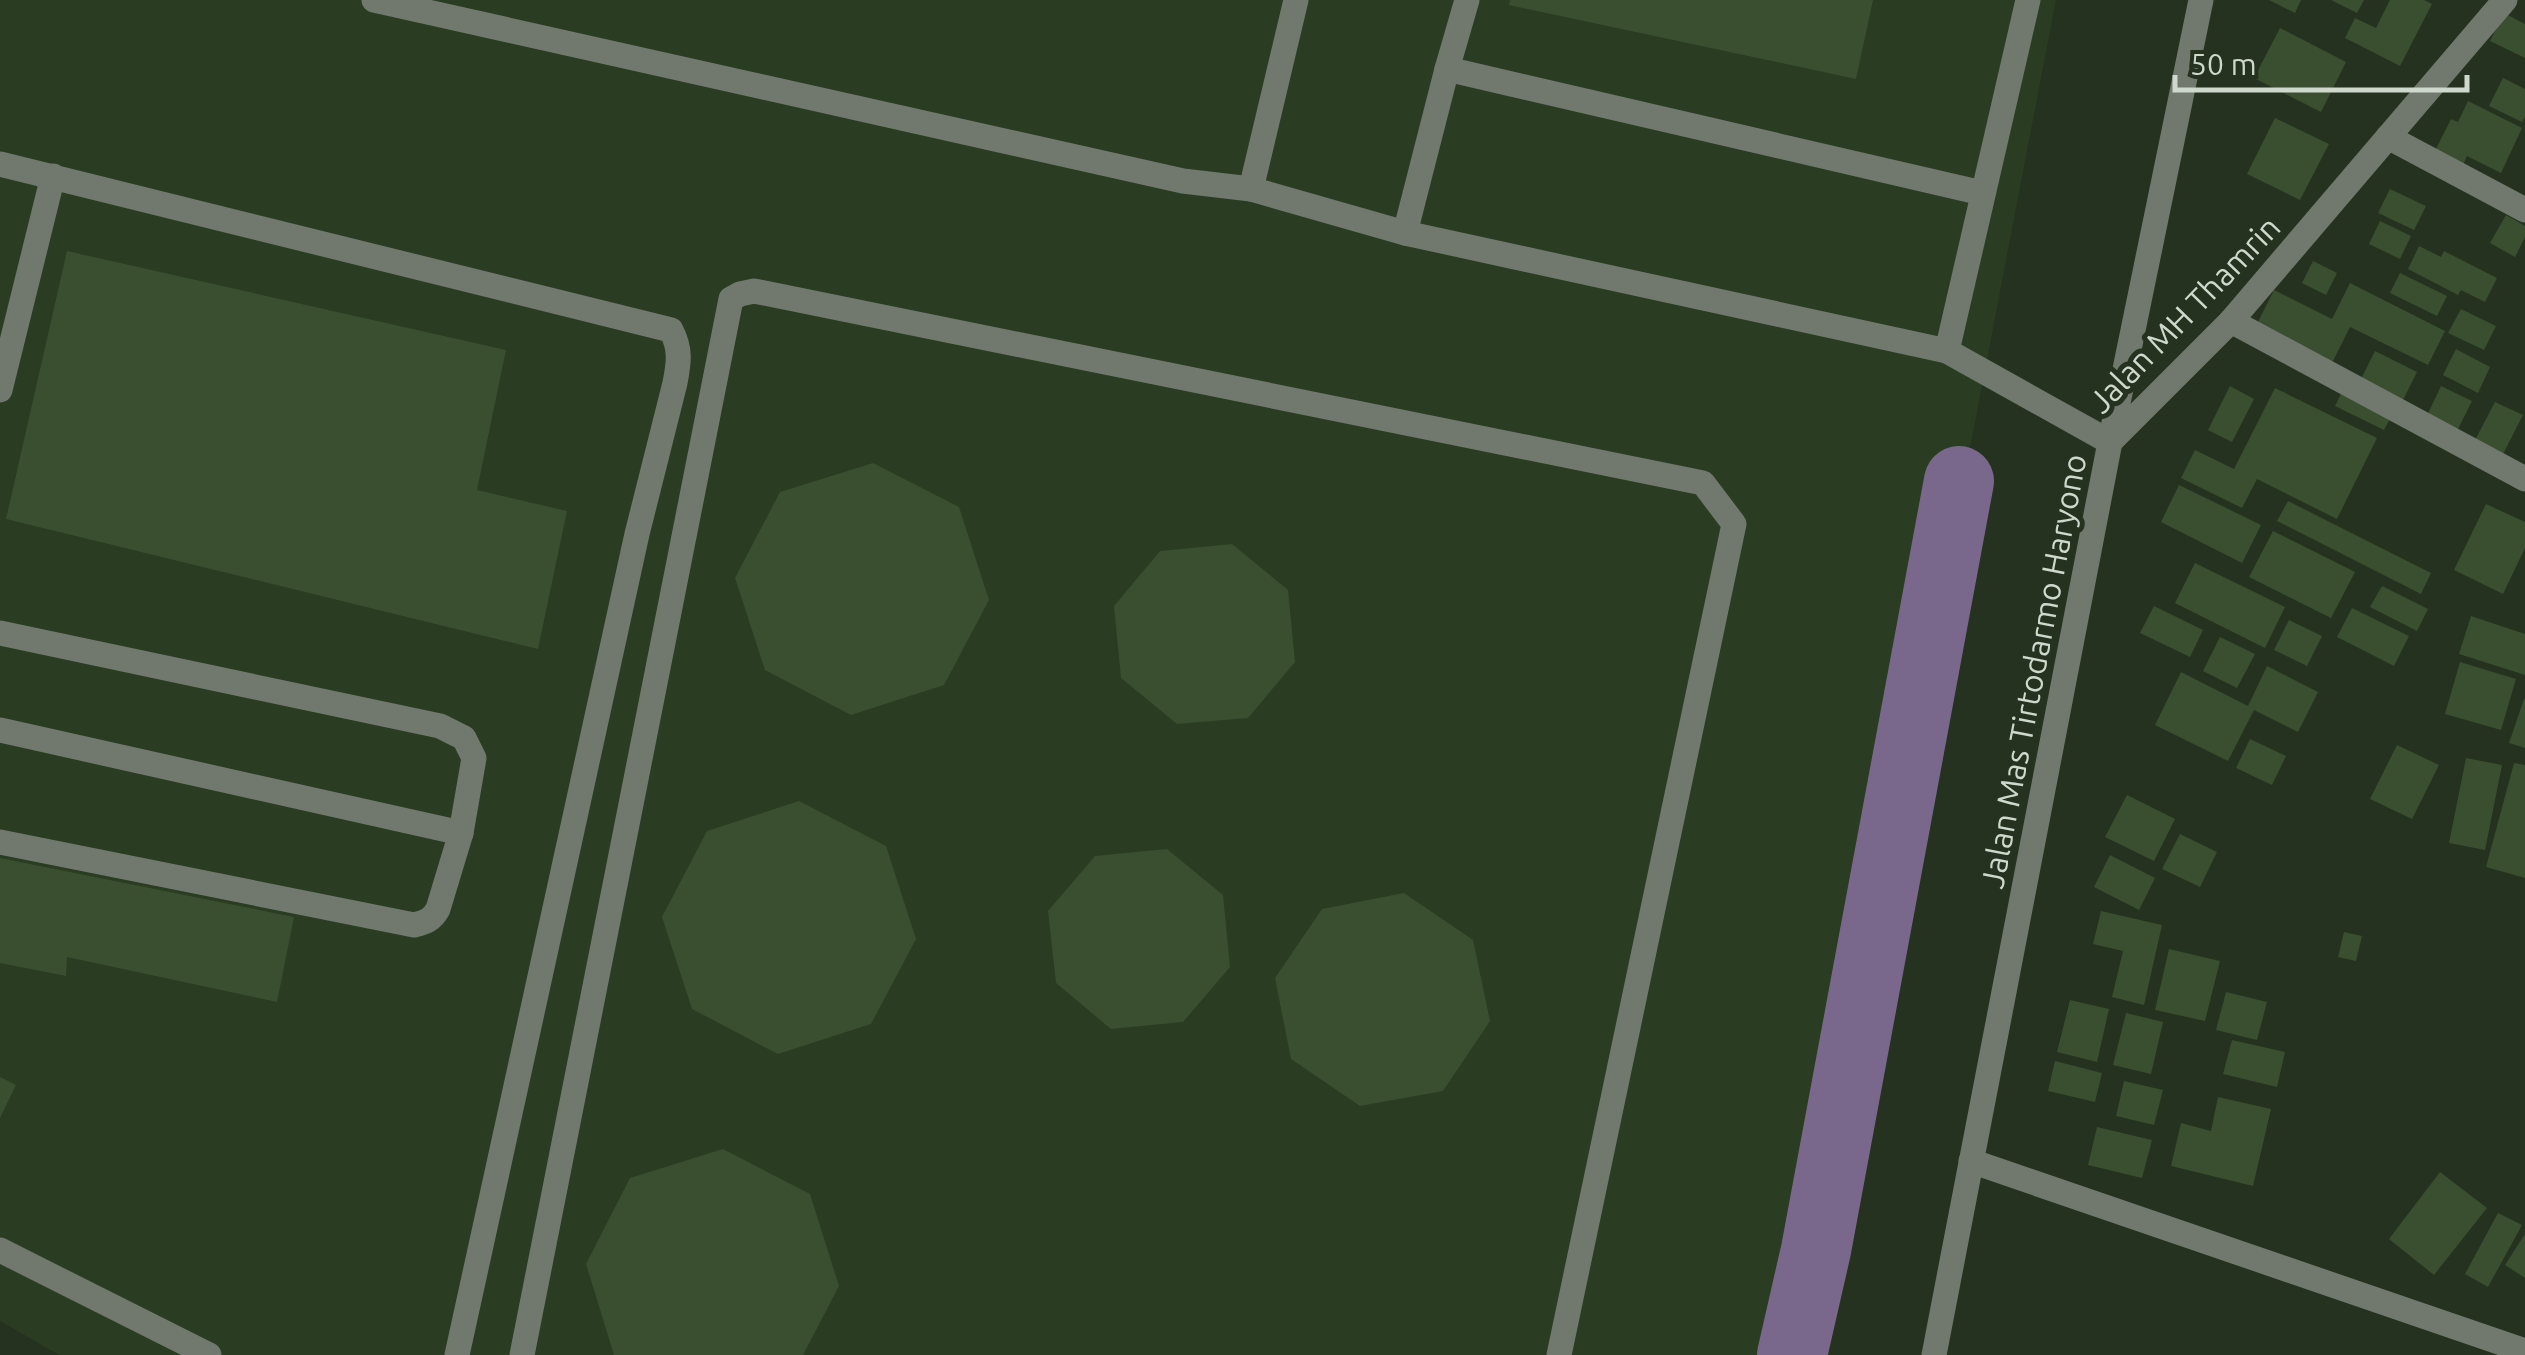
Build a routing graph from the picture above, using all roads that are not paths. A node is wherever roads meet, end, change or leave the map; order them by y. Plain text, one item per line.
1 (374, 0) edge
2 (1296, 0) edge
3 (1467, 0) edge
4 (2028, 0) edge
5 (2200, 0) edge
6 (2505, 0) edge
7 (1447, 69) junction
8 (2388, 137) junction
9 (0, 164) edge
10 (53, 176) junction
11 (1251, 189) junction
12 (1982, 193) junction
13 (2525, 210) edge
14 (1405, 234) junction
15 (2230, 321) junction
16 (1948, 351) junction
17 (0, 390) edge
18 (2110, 442) junction
19 (2525, 479) edge
20 (0, 633) edge
21 (0, 730) edge
22 (461, 833) junction
23 (0, 842) edge
24 (1971, 1161) junction
25 (0, 1250) edge
26 (2525, 1352) edge
27 (210, 1355) edge
28 (457, 1355) edge
29 (522, 1355) edge
30 (1559, 1355) edge
31 (1934, 1355) edge

1 - 11 street, Jalan MH Thamrin
2 - 11 street
3 - 7 street
4 - 12 street
5 - 18 street, Jalan Mas Tirtodarmo Haryono
6 - 8 street, Jalan MH Thamrin
7 - 12 street
7 - 14 street
8 - 13 street
8 - 15 street, Jalan MH Thamrin
9 - 10 street
10 - 17 street
10 - 28 street
11 - 14 street, Jalan MH Thamrin
12 - 16 street
14 - 16 street, Jalan MH Thamrin
15 - 18 street, Jalan MH Thamrin
15 - 19 street
16 - 18 street, Jalan MH Thamrin
18 - 24 street, Jalan Mas Tirtodarmo Haryono
20 - 22 street
21 - 22 street
22 - 23 street
24 - 26 street
24 - 31 street, Jalan Mas Tirtodarmo Haryono
25 - 27 street
29 - 30 street

